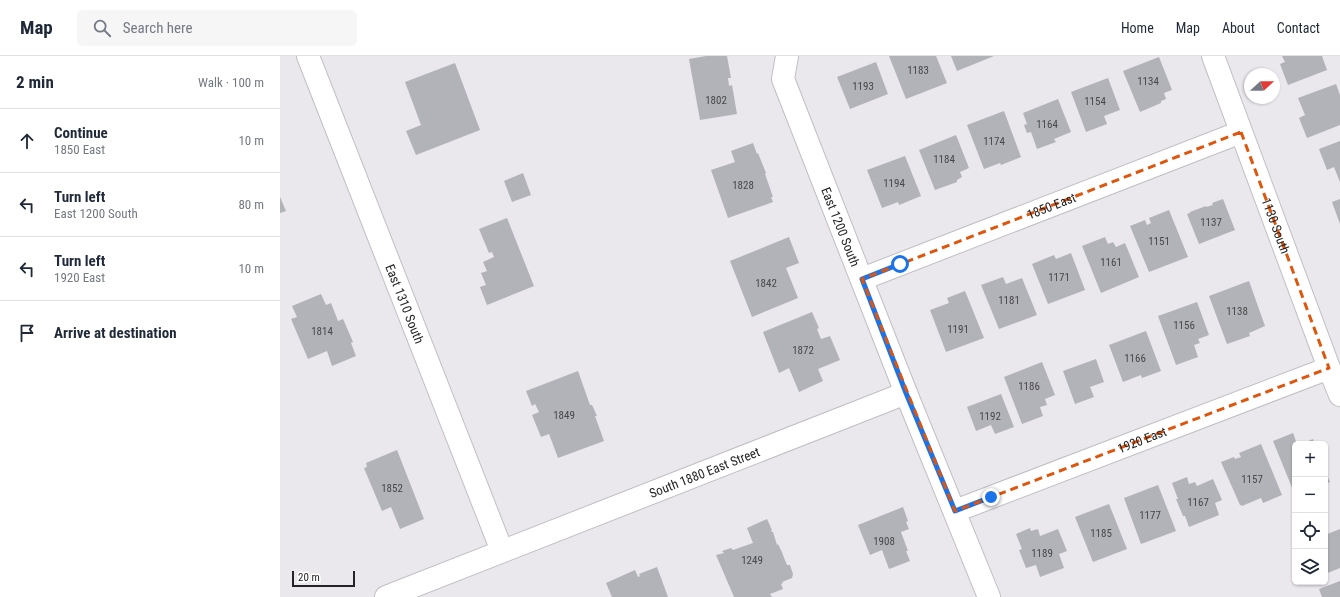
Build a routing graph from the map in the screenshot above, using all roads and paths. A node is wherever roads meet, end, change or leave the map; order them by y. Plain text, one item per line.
1 (308, 56) edge
2 (787, 56) edge
3 (1214, 56) edge
4 (1241, 132) junction
5 (862, 279) junction
6 (1329, 368) junction
7 (906, 393) junction
8 (1340, 394) edge
9 (955, 511) junction
10 (502, 551) junction
11 (386, 597) edge
12 (989, 597) edge

1 - 10 street, East 1310 South
2 - 5 street, East 1200 South
3 - 4 street, 1130 South
4 - 5 street, 1850 East
4 - 6 street, 1130 South
5 - 7 street, East 1200 South
6 - 8 street, 1130 South
6 - 9 street, 1920 East
7 - 9 street, East 1200 South
7 - 10 street, South 1880 East Street
9 - 12 street, East 1200 South
10 - 11 street, South 1880 East Street

